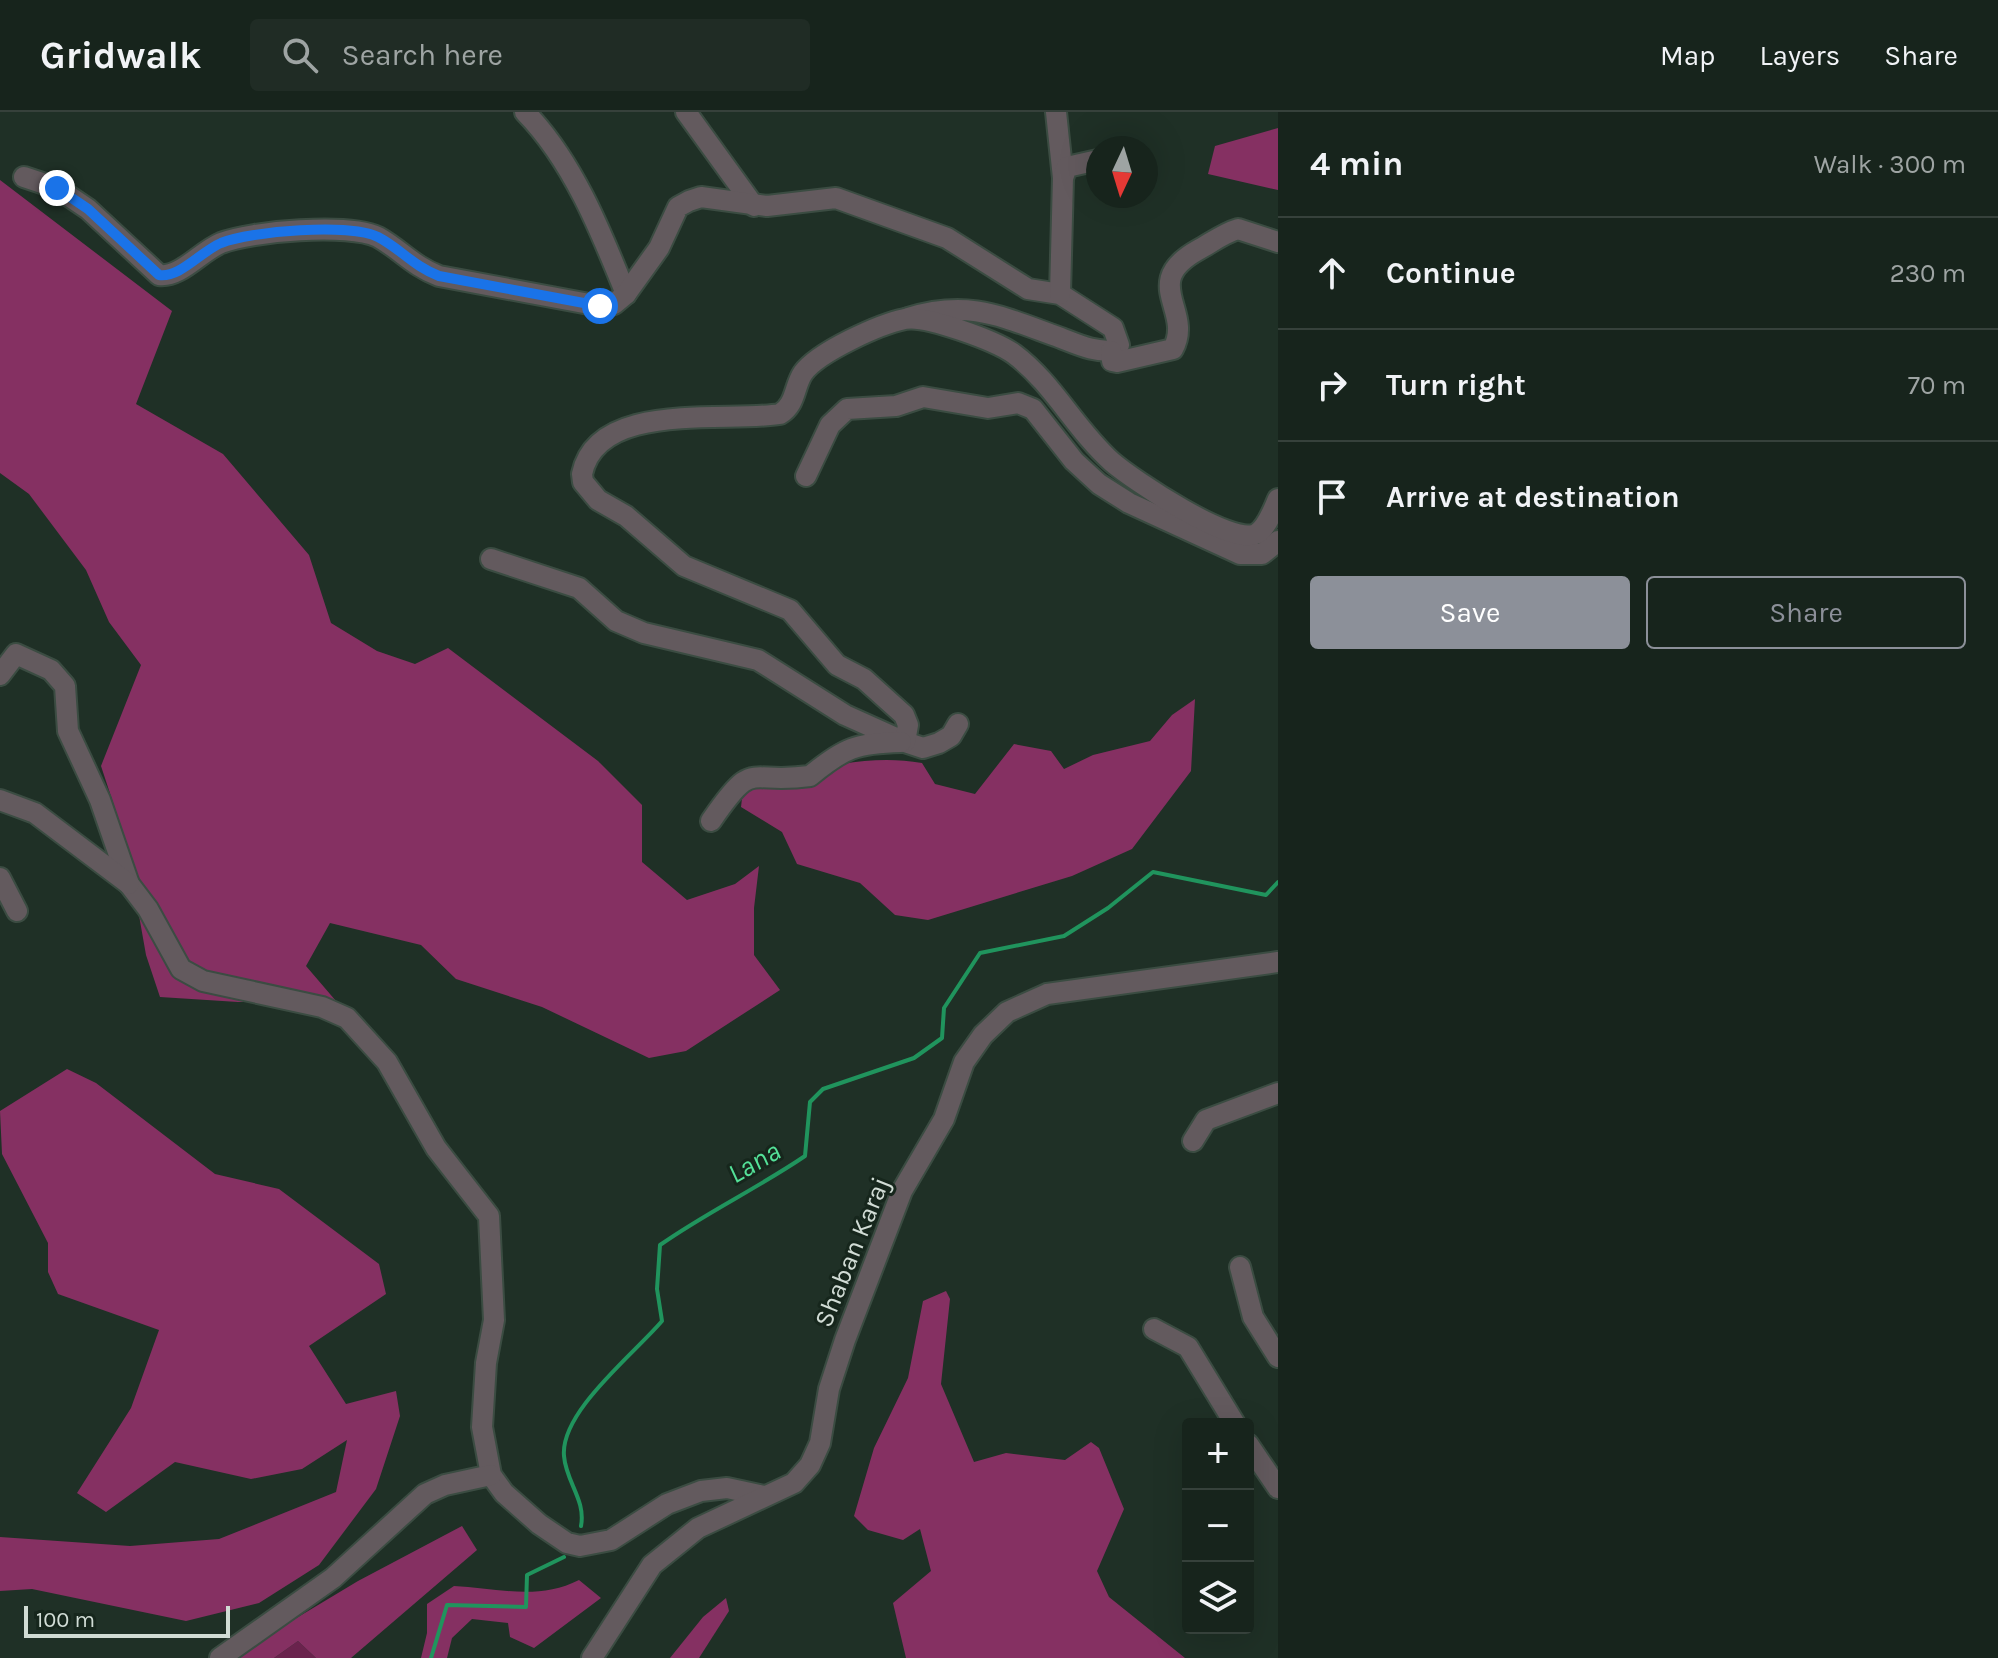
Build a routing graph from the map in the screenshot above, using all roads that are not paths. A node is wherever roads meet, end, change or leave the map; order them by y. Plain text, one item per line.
1 (525, 112) edge
2 (686, 112) edge
3 (1056, 112) edge
4 (1086, 163) edge
5 (24, 177) dead end
6 (1063, 178) junction
7 (754, 206) junction
8 (1278, 242) edge
9 (626, 294) junction
10 (1060, 294) junction
11 (908, 318) junction
12 (1111, 351) junction
13 (806, 476) dead end
14 (1278, 499) edge
15 (1278, 541) edge
16 (491, 559) dead end
17 (0, 675) edge
18 (958, 724) dead end
19 (905, 742) junction
20 (0, 800) edge
21 (711, 821) dead end
22 (0, 878) edge
23 (129, 884) junction
24 (17, 911) dead end
25 (1278, 962) edge
26 (1278, 1093) edge
27 (1193, 1141) dead end
28 (1240, 1267) dead end
29 (1154, 1329) dead end
30 (1278, 1357) edge
31 (1231, 1418) edge
32 (1254, 1453) edge
33 (491, 1475) junction
34 (1278, 1488) edge
35 (764, 1496) junction
36 (220, 1658) edge
37 (592, 1658) edge

1 - 9 street
2 - 7 street
3 - 6 street
4 - 6 street
5 - 9 street
6 - 10 street
7 - 9 street
7 - 10 street
8 - 12 street
10 - 12 street
11 - 12 street
11 - 14 street
11 - 19 street
13 - 15 street
16 - 19 street
17 - 23 street
18 - 19 street
19 - 21 street
20 - 23 street
22 - 24 street
23 - 33 street
25 - 35 street, Shaban Karaj
26 - 27 street
28 - 30 street
29 - 31 street
32 - 34 street
33 - 35 street
33 - 36 street
35 - 37 street, Shaban Karaj

